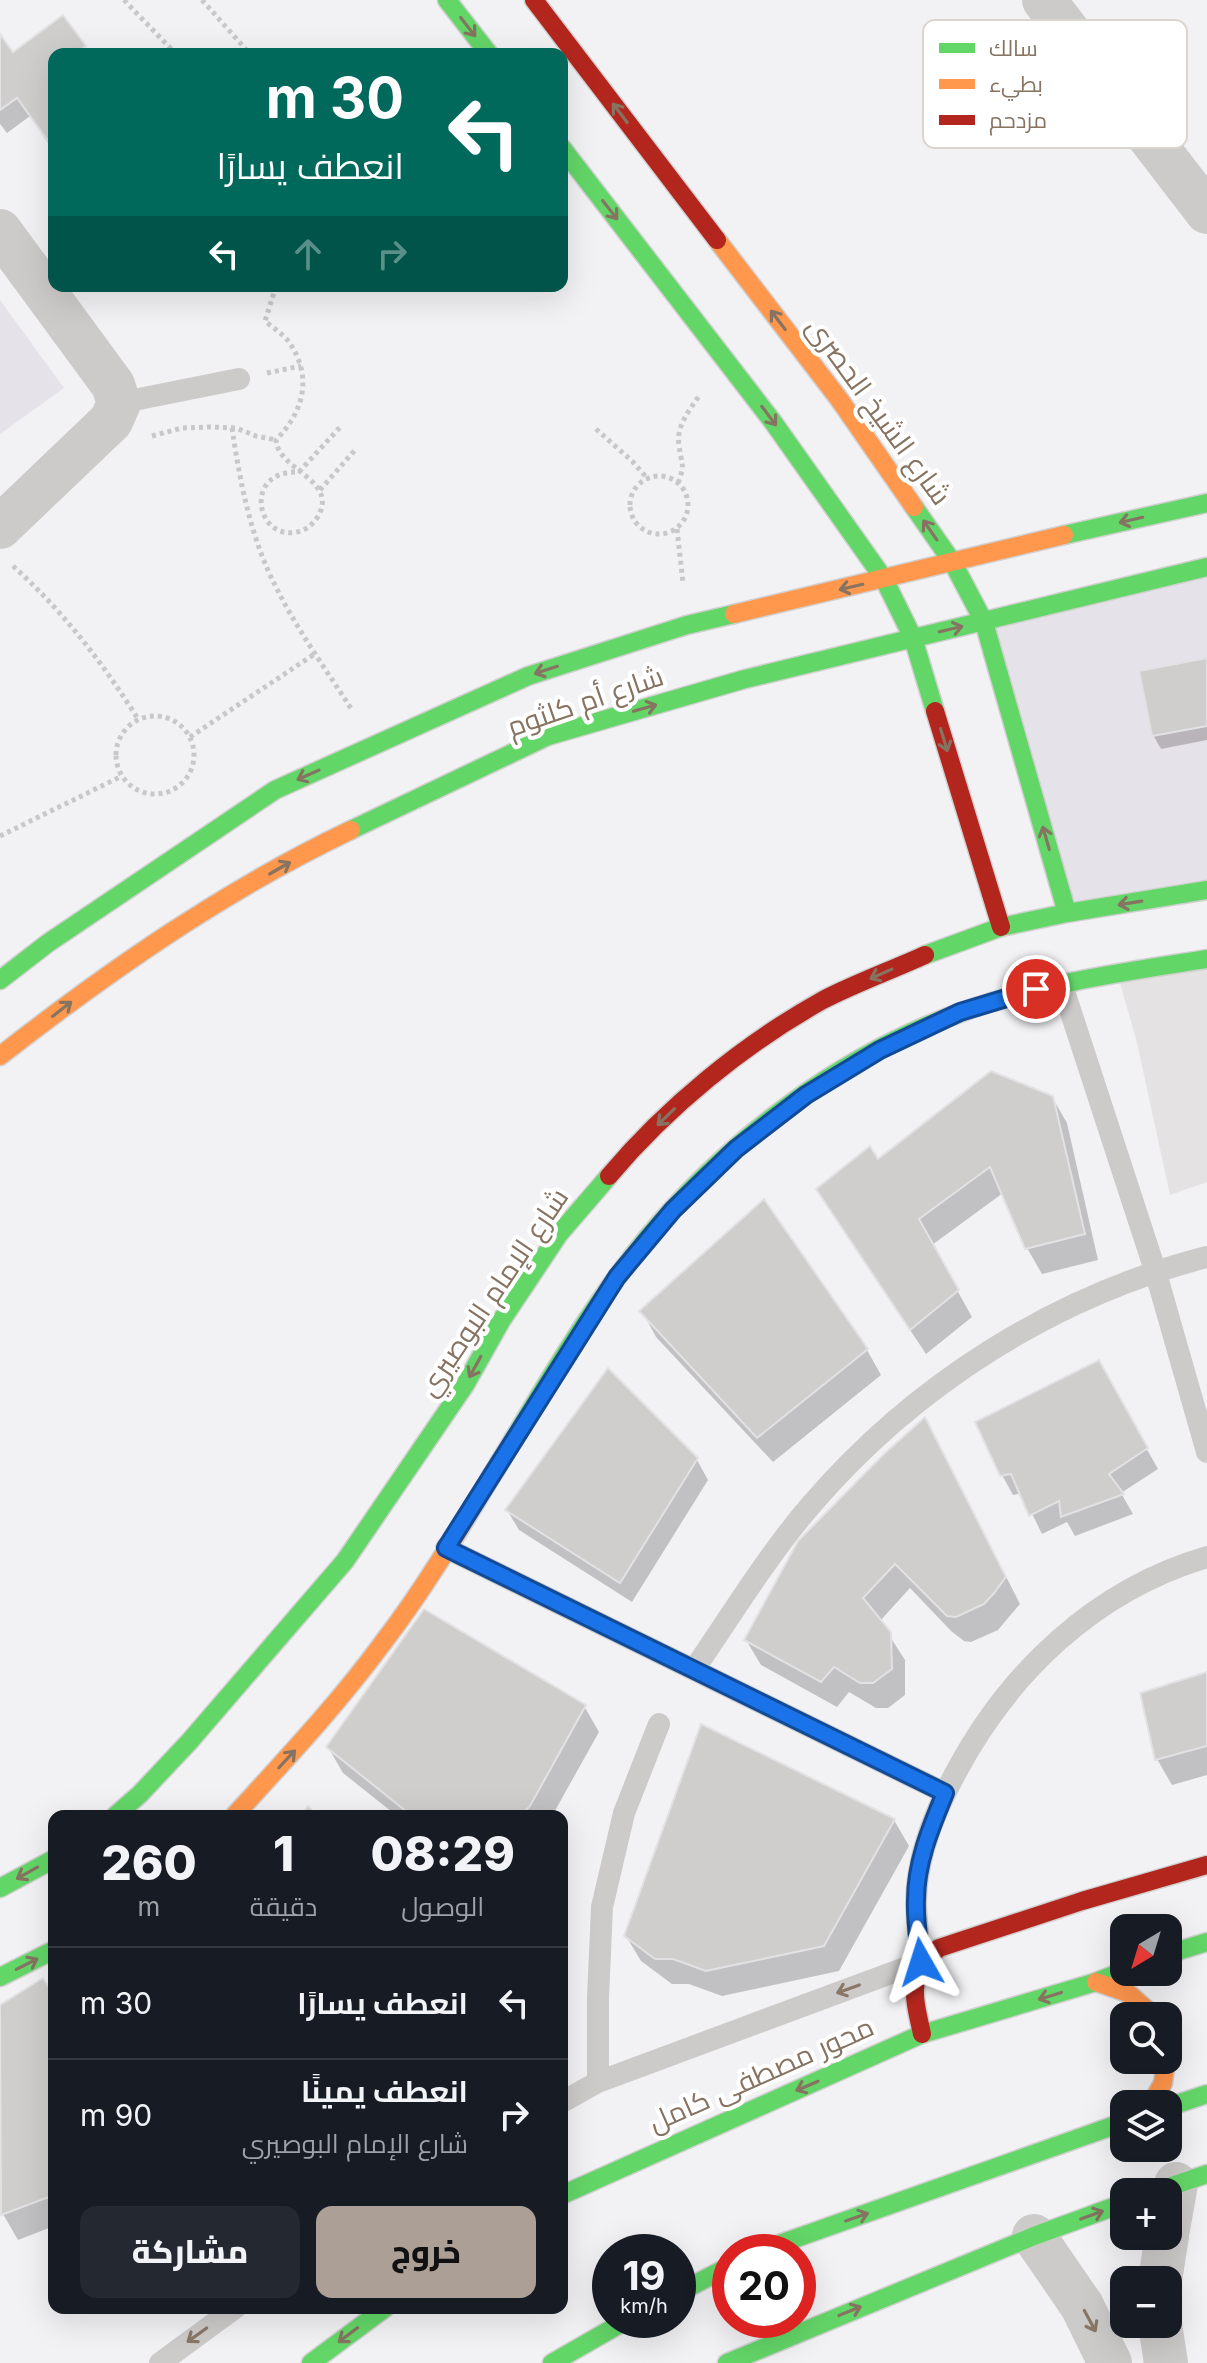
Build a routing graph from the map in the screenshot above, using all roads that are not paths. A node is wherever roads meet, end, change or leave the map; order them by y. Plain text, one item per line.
1 (447, 0) edge
2 (534, 0) edge
3 (1044, 0) edge
4 (1059, 20) edge
5 (484, 48) edge
6 (1158, 148) edge
7 (568, 156) edge
8 (1207, 212) edge
9 (0, 231) edge
10 (239, 379) dead end
11 (115, 412) junction
12 (1207, 503) edge
13 (5, 545) edge
14 (953, 563) junction
15 (1207, 567) edge
16 (884, 579) junction
17 (984, 622) junction
18 (913, 638) junction
19 (1207, 890) edge
20 (1067, 913) junction
21 (1001, 927) junction
22 (1207, 959) edge
23 (0, 980) edge
24 (1061, 982) junction
25 (0, 1056) edge
26 (1207, 1257) edge
27 (1155, 1270) junction
28 (528, 1318) dead end
29 (501, 1321) junction
30 (553, 1329) dead end
31 (569, 1350) junction
32 (1207, 1452) edge
33 (446, 1548) junction
34 (1207, 1557) edge
35 (695, 1668) junction
36 (659, 1724) dead end
37 (945, 1793) junction
38 (122, 1810) edge
39 (240, 1810) edge
40 (48, 1862) edge
41 (1207, 1865) edge
42 (0, 1888) edge
43 (1207, 1942) edge
44 (1182, 1950) edge
45 (48, 1953) edge
46 (921, 1962) junction
47 (1110, 1976) edge
48 (0, 1977) edge
49 (1096, 1982) junction
50 (1142, 2002) edge
51 (922, 2034) junction
52 (598, 2082) junction
53 (1207, 2094) edge
54 (568, 2099) edge
55 (1182, 2102) edge
56 (1110, 2127) edge
57 (568, 2192) edge
58 (1110, 2208) edge
59 (808, 2234) edge
60 (1034, 2236) junction
61 (227, 2314) edge
62 (377, 2314) edge
63 (596, 2338) edge
64 (1162, 2338) edge
65 (160, 2363) edge
66 (311, 2363) edge
67 (552, 2363) edge
68 (727, 2363) edge
69 (1110, 2363) edge
70 (1166, 2363) edge

1 -> 5 street
14 -> 2 street, شارع الشيخ الحصرى
3 - 4 street
6 - 8 street
7 -> 16 street
9 - 11 street
10 - 11 lane
11 - 13 street
12 -> 14 street, شارع أم كلثوم
14 - 16 street, شارع أم كلثوم
14 - 17 street, شارع الشيخ الحصرى
15 - 17 street, شارع أم كلثوم
16 - 18 street
16 -> 23 street, شارع أم كلثوم
18 -> 17 street, شارع أم كلثوم
20 -> 17 street, شارع الشيخ الحصرى
18 -> 21 street
25 -> 18 street, شارع أم كلثوم
19 -> 20 street, شارع الإمام البوصيري
20 - 21 street, شارع الإمام البوصيري
21 -> 29 street, شارع الإمام البوصيري
22 - 24 street
24 - 27 lane
24 - 31 street
26 - 27 lane
27 - 32 lane
27 - 35 lane
28 - 29 street
29 -> 38 street, شارع الإمام البوصيري
30 - 31 street
31 - 33 street
33 - 35 lane
39 -> 33 street
34 - 37 lane
35 - 37 lane
36 - 52 lane
37 - 46 lane
40 -> 42 street
41 - 46 street
43 - 44 street
48 -> 45 street
46 - 51 street
46 -> 52 lane
47 - 49 street, محور مصطفى كامل
49 - 50 street
49 -> 51 street, محور مصطفى كامل
51 -> 57 street, محور مصطفى كامل
52 - 54 lane
53 - 55 street
59 -> 56 street
60 -> 58 street
68 -> 60 street
60 -> 69 street
61 -> 65 lane
62 -> 66 street
63 - 67 street
64 - 70 street

